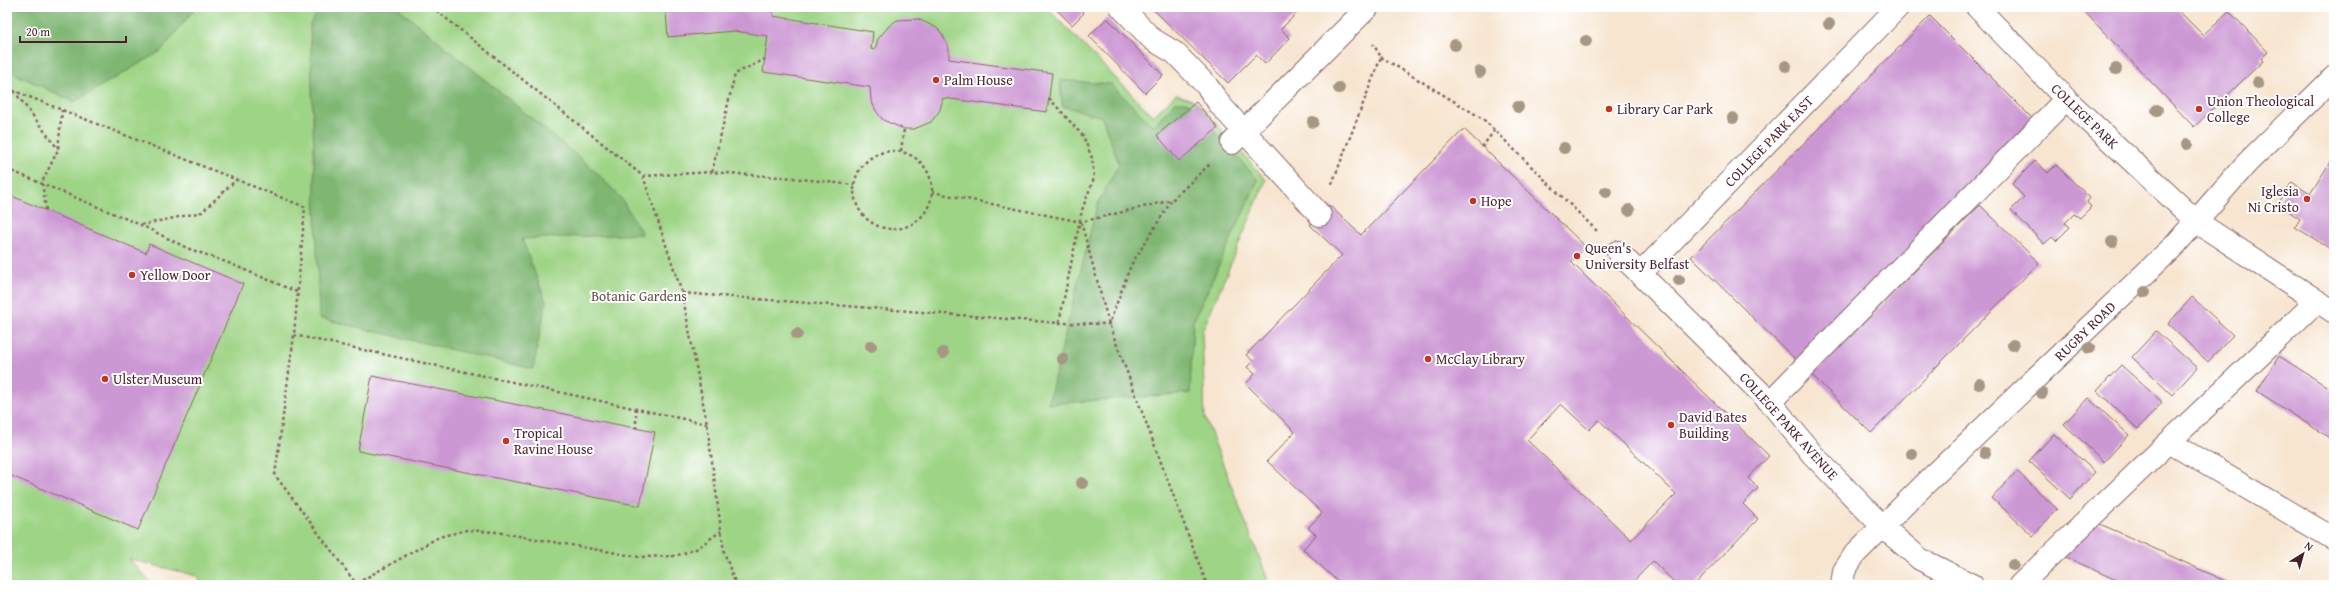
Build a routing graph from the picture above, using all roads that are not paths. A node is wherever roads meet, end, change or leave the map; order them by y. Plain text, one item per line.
1 (1120, 7) edge
2 (1898, 7) edge
3 (1977, 7) edge
4 (1362, 12) edge
5 (2334, 77) edge
6 (2066, 98) junction
7 (1238, 137) junction
8 (1320, 214) road end
9 (2197, 222) junction
10 (1618, 252) road end
11 (1640, 274) junction
12 (2325, 306) edge
13 (1770, 402) junction
14 (2169, 442) junction
15 (1884, 528) junction
16 (2334, 539) edge
17 (1842, 585) edge
18 (1972, 585) edge
19 (2020, 585) edge

1 - 7 street
2 - 11 street, COLLEGE PARK EAST
3 - 6 street, COLLEGE PARK
4 - 7 street
5 - 9 street, RUGBY ROAD
6 - 9 street, COLLEGE PARK
6 - 13 street
7 - 8 street
9 - 12 street, COLLEGE PARK
9 - 15 street, RUGBY ROAD
10 - 11 street, COLLEGE PARK AVENUE
11 - 13 street, COLLEGE PARK AVENUE
12 - 14 street
13 - 15 street, COLLEGE PARK AVENUE
14 - 16 street
14 - 19 street
15 - 17 street, RUGBY ROAD
15 - 18 street, COLLEGE PARK AVENUE

